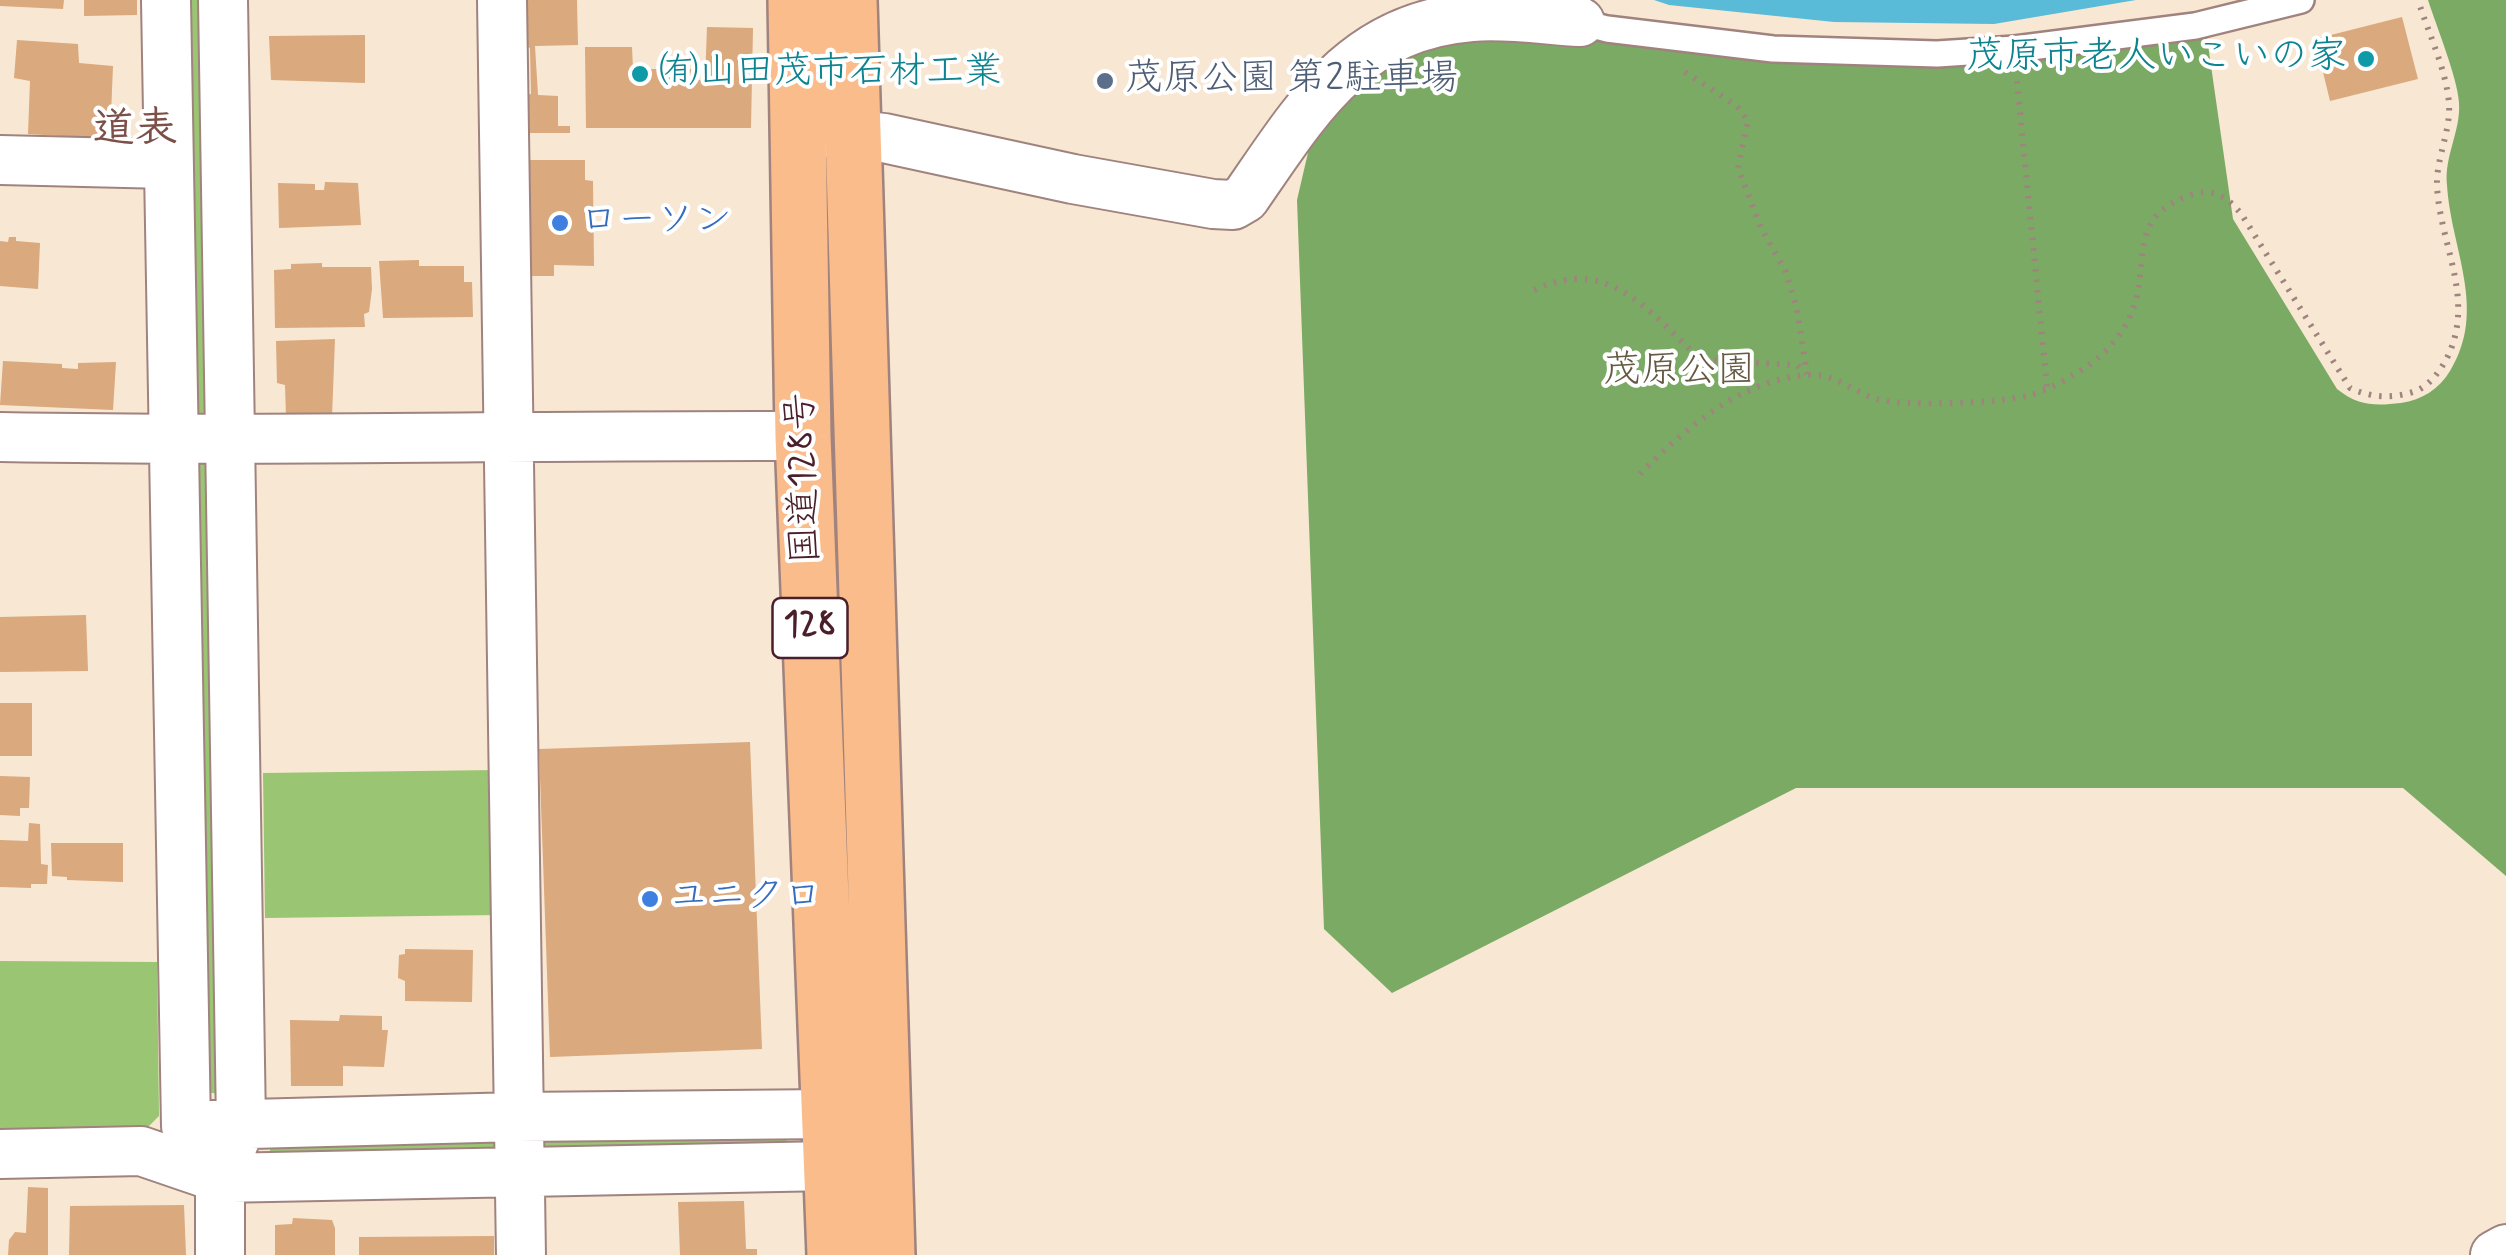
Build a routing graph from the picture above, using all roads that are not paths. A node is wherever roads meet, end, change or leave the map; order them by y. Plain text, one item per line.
1 (166, 0) edge
2 (223, 0) edge
3 (502, 0) edge
4 (796, 0) edge
5 (849, 0) edge
6 (2301, 0) edge
7 (1582, 11) edge
8 (799, 130) junction
9 (853, 134) junction
10 (0, 160) edge
11 (167, 164) junction
12 (506, 436) junction
13 (803, 436) junction
14 (0, 438) edge
15 (176, 440) junction
16 (231, 442) junction
17 (518, 1117) junction
18 (241, 1124) junction
19 (186, 1126) junction
20 (829, 1140) junction
21 (881, 1142) junction
22 (141, 1151) junction
23 (0, 1154) edge
24 (519, 1174) junction
25 (220, 1178) junction
26 (2506, 1249) edge
27 (220, 1255) edge
28 (521, 1255) edge
29 (835, 1255) edge
30 (887, 1255) edge
31 (2495, 1255) edge

1 - 11 street
2 - 16 street
3 - 12 street
4 - 8 highway, 国道128号 / 128
5 - 9 highway, 国道128号 / 128
6 - 7 lane
7 - 9 street
8 - 9 street
8 - 13 highway, 国道128号 / 128
9 - 21 highway, 国道128号 / 128
10 - 11 street
11 - 15 street
12 - 13 street
12 - 16 street
12 - 17 street
13 - 20 highway, 国道128号 / 128
14 - 15 street
15 - 16 street
15 - 19 street
16 - 18 street
17 - 18 street
17 - 20 street
17 - 24 street
18 - 19 street
18 - 25 street
19 - 22 street
19 - 25 street
20 - 21 street
20 - 24 street
20 - 29 highway, 国道128号 / 128
21 - 30 highway, 国道128号 / 128
22 - 23 street
22 - 25 street
24 - 25 street
24 - 28 street
25 - 27 street
26 - 31 street

